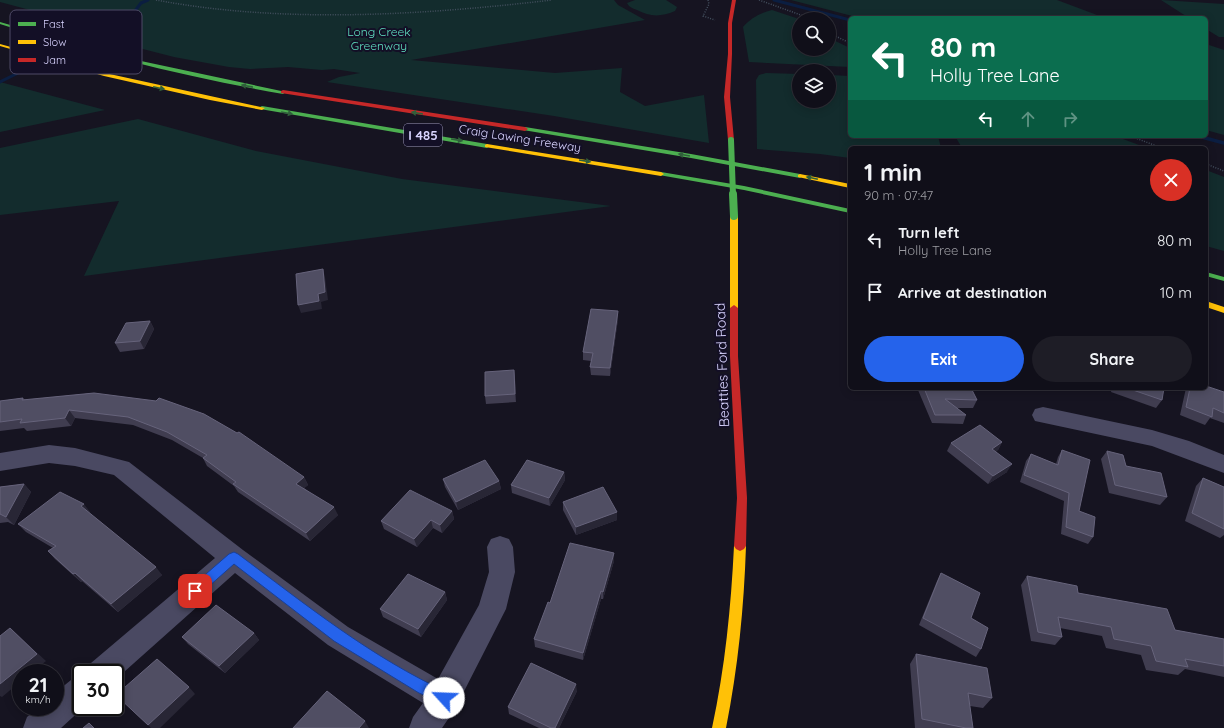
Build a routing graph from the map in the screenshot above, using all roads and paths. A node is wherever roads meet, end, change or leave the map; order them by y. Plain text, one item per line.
1 (156, 0) edge
2 (552, 0) edge
3 (708, 0) edge
4 (734, 0) edge
5 (759, 0) edge
6 (159, 1) edge
7 (792, 12) edge
8 (731, 20) junction
9 (0, 23) edge
10 (10, 26) edge
11 (836, 36) edge
12 (848, 42) edge
13 (0, 45) edge
14 (10, 48) edge
15 (142, 63) edge
16 (99, 74) edge
17 (1135, 138) edge
18 (1157, 146) edge
19 (1208, 165) edge
20 (1224, 171) edge
21 (848, 186) edge
22 (848, 211) edge
23 (1208, 275) edge
24 (1224, 279) edge
25 (1208, 305) edge
26 (1224, 310) edge
27 (1043, 414) dead end
28 (0, 462) edge
29 (1224, 464) edge
30 (500, 547) dead end
31 (234, 558) junction
32 (111, 664) edge
33 (72, 698) edge
34 (444, 698) junction
35 (38, 728) edge
36 (424, 728) edge
37 (719, 728) edge

1 - 6 path
2 - 6 path
3 - 8 path
4 - 8 main road, Beatties Ford Road
5 - 7 path
8 - 37 main road, Beatties Ford Road, bridge
10 -> 9 main road, Craig Lawing Freeway / I 485
11 - 12 path
13 -> 14 main road, Craig Lawing Freeway / I 485
21 -> 15 main road, Craig Lawing Freeway / I 485
16 -> 22 main road, Craig Lawing Freeway / I 485
17 - 18 path
19 - 20 path
23 - 24 main road
25 - 26 main road
27 - 29 street
28 - 31 street
30 - 34 street
31 - 32 street
31 - 34 street
33 - 35 street
34 - 36 street

